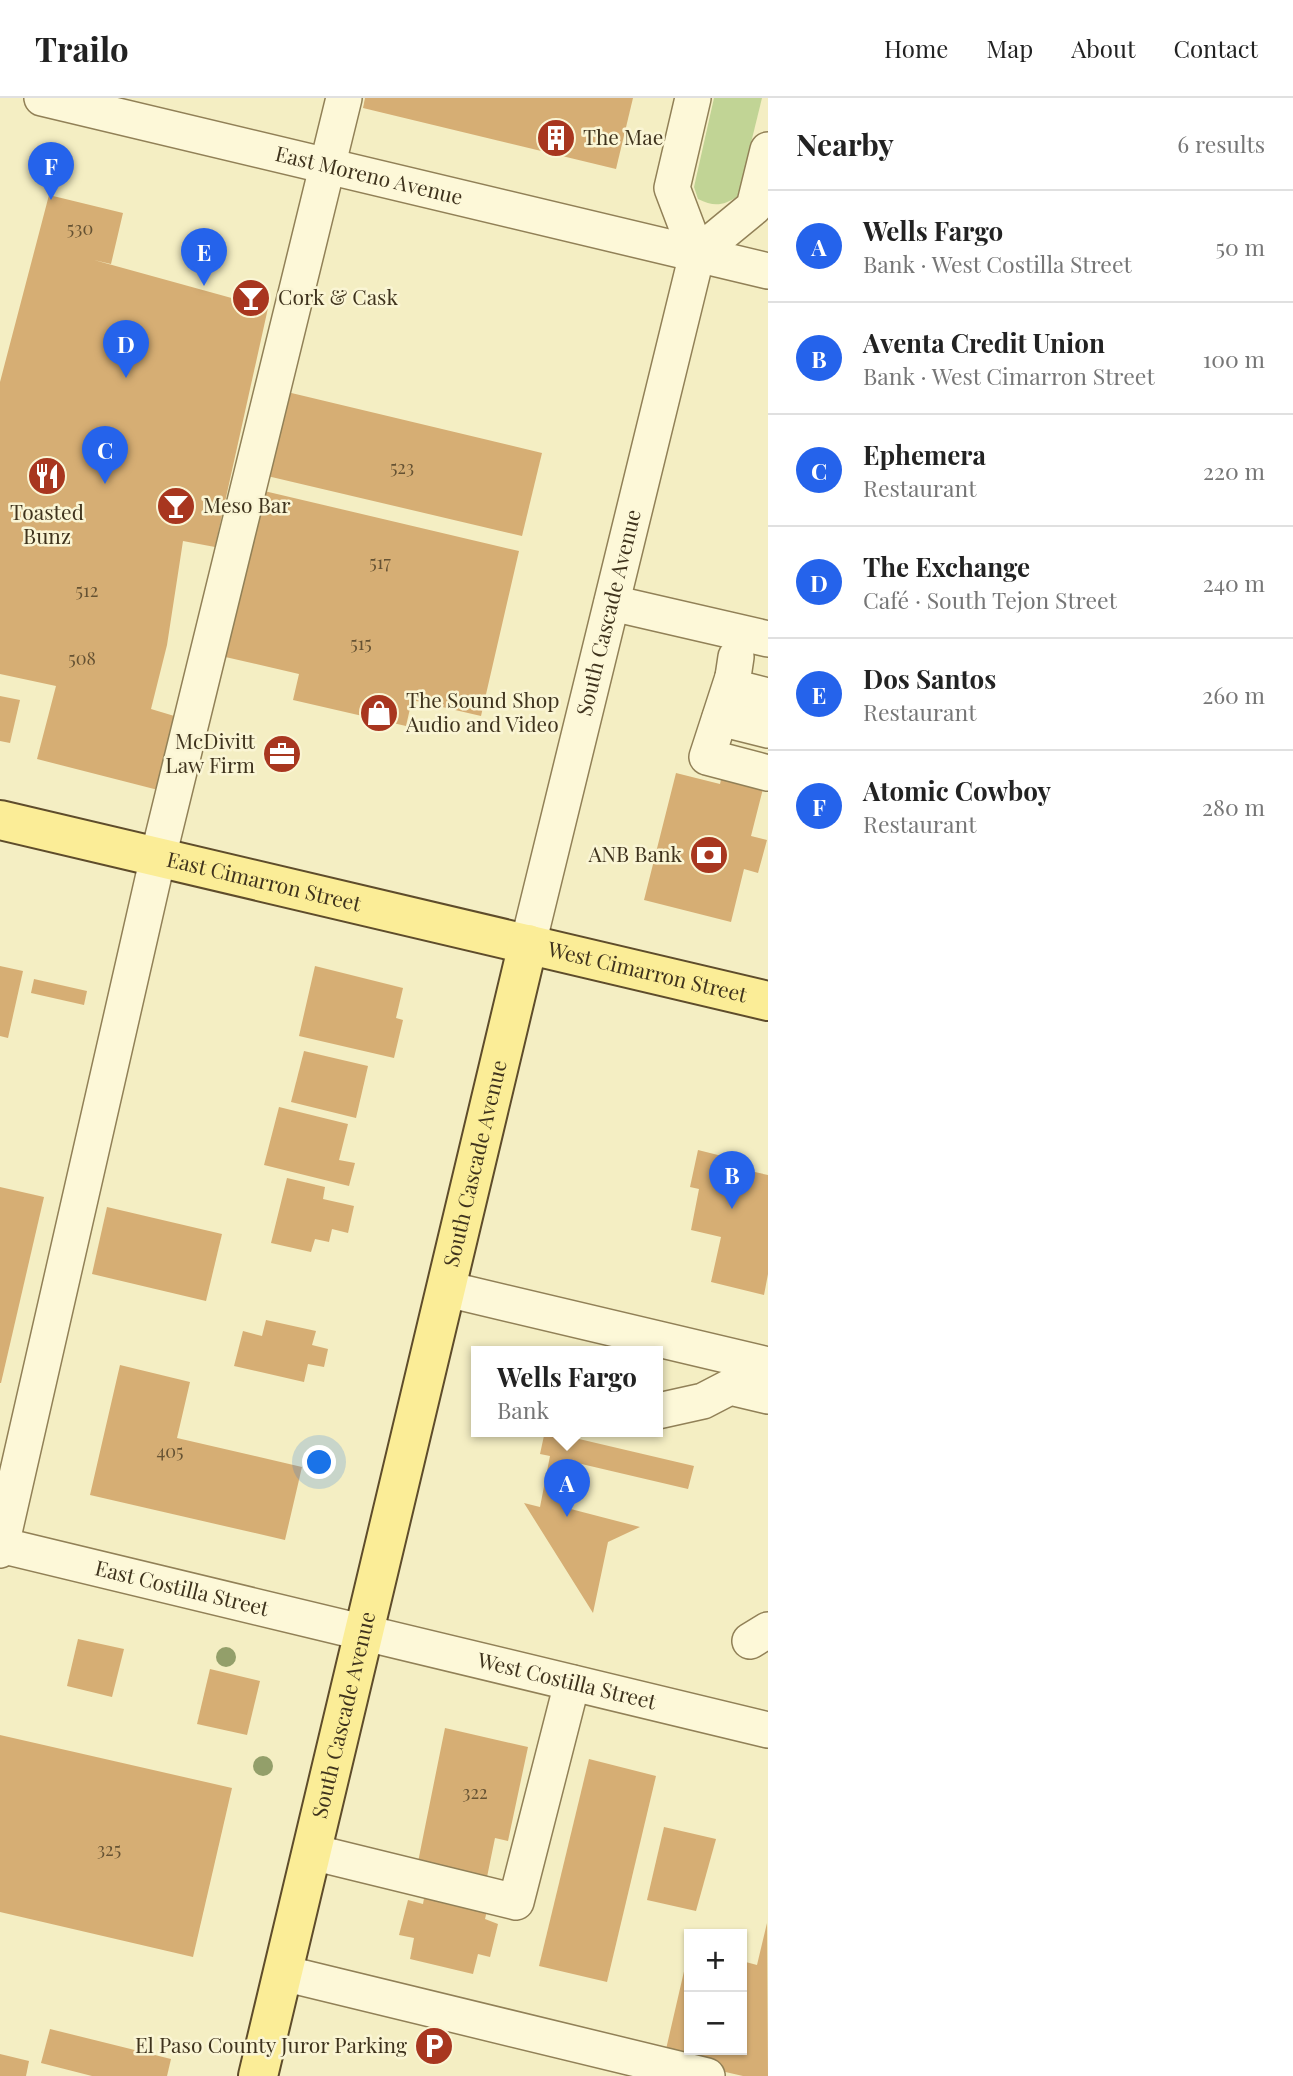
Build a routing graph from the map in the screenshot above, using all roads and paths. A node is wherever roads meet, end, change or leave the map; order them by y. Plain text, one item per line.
1 (42, 98) edge
2 (344, 98) edge
3 (693, 98) edge
4 (768, 150) edge
5 (328, 166) junction
6 (697, 254) junction
7 (768, 271) edge
8 (612, 603) junction
9 (755, 636) edge
10 (733, 677) junction
11 (768, 696) edge
12 (717, 727) junction
13 (768, 730) edge
14 (768, 750) edge
15 (768, 773) edge
16 (0, 820) edge
17 (158, 857) junction
18 (528, 944) junction
19 (768, 1001) edge
20 (447, 1289) junction
21 (768, 1365) edge
22 (768, 1396) edge
23 (663, 1411) edge
24 (0, 1547) edge
25 (365, 1632) junction
26 (572, 1683) junction
27 (768, 1730) edge
28 (312, 1852) junction
29 (283, 1973) junction
30 (258, 2076) edge
31 (707, 2076) edge

1 - 5 street, East Moreno Avenue
2 - 5 street
3 - 6 street
4 - 6 street
5 - 6 street, East Moreno Avenue
5 - 17 street
6 - 7 street, East Moreno Avenue
6 - 8 street, South Cascade Avenue
8 - 9 street
8 - 18 street, South Cascade Avenue
9 - 10 street
10 - 11 street
10 - 12 street
12 - 13 street
12 - 14 street
12 - 15 street
16 - 17 main road, East Cimarron Street
17 - 18 main road, East Cimarron Street
17 - 24 street
18 - 19 main road, West Cimarron Street
18 - 20 main road, South Cascade Avenue
20 - 21 street
20 - 25 main road, South Cascade Avenue
22 - 23 street
24 - 25 street, East Costilla Street
25 - 26 street, West Costilla Street
25 - 28 main road, South Cascade Avenue
26 - 27 street, West Costilla Street
26 - 28 street
28 - 29 main road, South Cascade Avenue
29 - 30 main road, South Cascade Avenue
29 - 31 street

